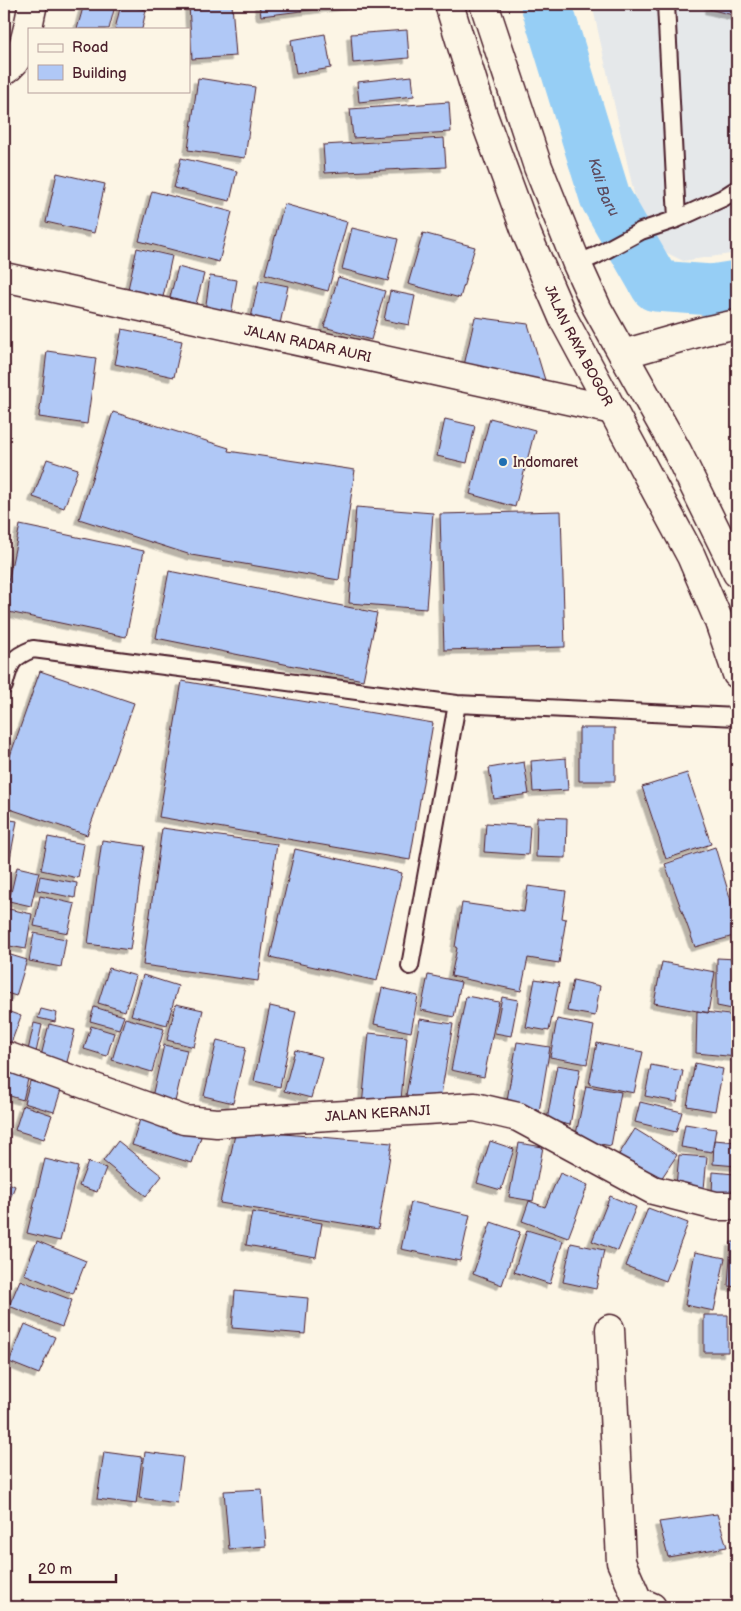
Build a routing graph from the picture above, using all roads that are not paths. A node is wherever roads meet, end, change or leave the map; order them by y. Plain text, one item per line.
1 (33, 4) edge
2 (449, 4) edge
3 (484, 4) edge
4 (666, 4) edge
5 (4, 71) edge
6 (737, 189) edge
7 (677, 219) junction
8 (586, 260) junction
9 (4, 277) edge
10 (737, 324) edge
11 (623, 354) junction
12 (614, 410) junction
13 (737, 573) edge
14 (737, 674) edge
15 (4, 686) edge
16 (457, 704) junction
17 (737, 718) edge
18 (410, 966) dead end
19 (9, 1057) dead end
20 (737, 1206) edge
21 (610, 1329) dead end
22 (652, 1607) edge

1 - 5 main road
2 - 12 main road, JALAN RAYA BOGOR
3 - 8 main road
4 - 7 lane
6 - 7 lane
7 - 8 lane
8 - 11 main road
9 - 12 main road, JALAN RADAR AURI
10 - 11 main road
11 - 13 main road
12 - 14 main road, JALAN RAYA BOGOR
15 - 16 lane
16 - 17 lane
16 - 18 lane
19 - 20 main road, JALAN KERANJI
21 - 22 main road

